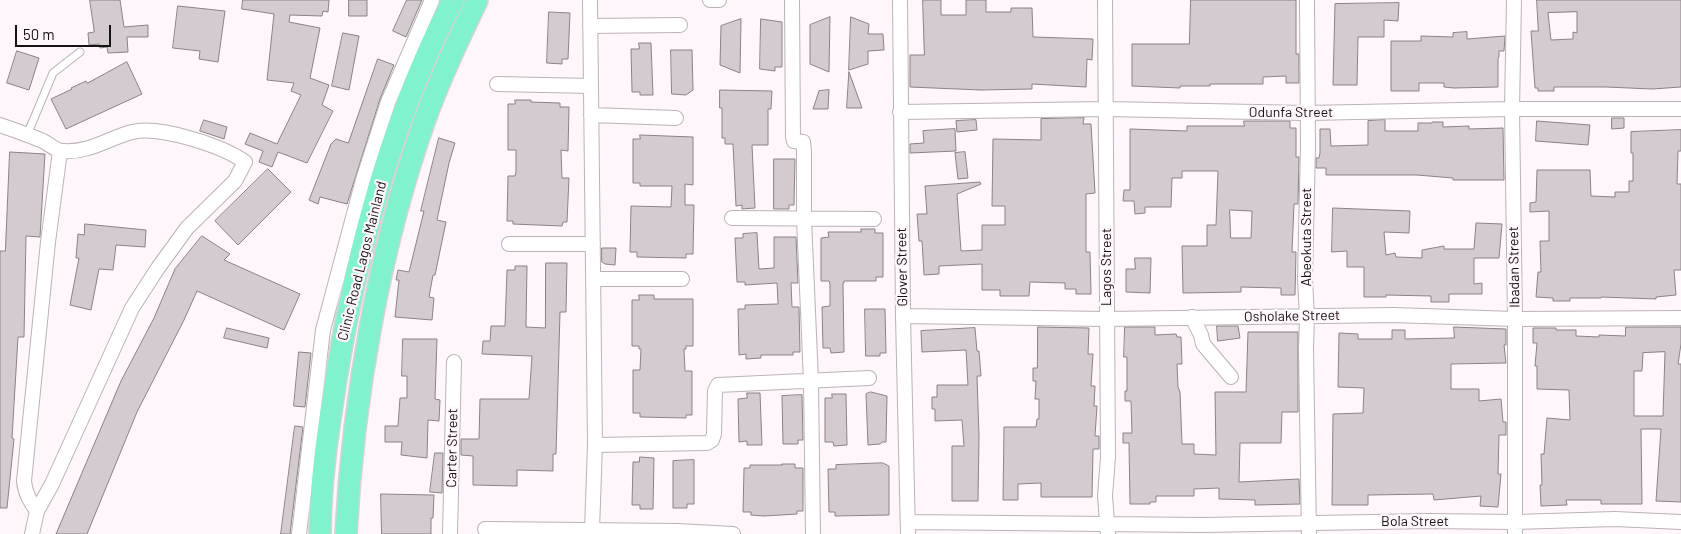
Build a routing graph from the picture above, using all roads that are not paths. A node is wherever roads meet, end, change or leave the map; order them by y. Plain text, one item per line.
1 (432, 0) edge
2 (453, 0) edge
3 (477, 0) edge
4 (590, 0) edge
5 (710, 0) edge
6 (719, 0) edge
7 (792, 0) edge
8 (900, 0) edge
9 (1105, 0) edge
10 (1306, 0) edge
11 (1514, 0) edge
12 (680, 25) dead end
13 (590, 26) junction
14 (80, 52) dead end
15 (497, 84) dead end
16 (591, 86) junction
17 (1106, 109) junction
18 (1512, 109) junction
19 (1681, 109) edge
20 (900, 112) junction
21 (1306, 113) junction
22 (591, 114) junction
23 (676, 118) dead end
24 (0, 124) edge
25 (27, 136) junction
26 (60, 152) junction
27 (732, 218) dead end
28 (804, 219) junction
29 (874, 219) dead end
30 (509, 244) dead end
31 (593, 244) junction
32 (593, 278) junction
33 (682, 279) dead end
34 (903, 316) junction
35 (1307, 316) junction
36 (1192, 317) junction
37 (1681, 318) edge
38 (1106, 319) junction
39 (1515, 319) junction
40 (454, 362) dead end
41 (1231, 377) dead end
42 (869, 378) dead end
43 (811, 381) junction
44 (595, 445) junction
45 (37, 511) junction
46 (1681, 522) edge
47 (908, 528) edge
48 (1309, 528) edge
49 (1514, 528) edge
50 (486, 529) dead end
51 (1108, 529) edge
52 (592, 530) junction
53 (32, 534) edge
54 (299, 534) edge
55 (320, 534) edge
56 (346, 534) edge
57 (450, 534) edge
58 (733, 534) edge
59 (813, 534) edge

1 - 54 street
2 - 55 main road, Clinic Road Lagos Mainland
3 - 56 main road, Clinic Road Lagos Mainland
4 - 13 street
5 - 6 street
7 - 28 street
8 - 20 street, Glover Street
9 - 17 street, Lagos Street
10 - 21 street, Abeokuta Street
11 - 18 street, Ibadan Street
12 - 13 street
13 - 16 street
14 - 25 lane
15 - 16 street
16 - 22 street
17 - 20 street, Odunfa Street
17 - 21 street, Odunfa Street
17 - 38 street, Lagos Street
18 - 19 street, Odunfa Street
18 - 21 street, Odunfa Street
18 - 39 street, Ibadan Street
20 - 34 street, Glover Street
21 - 35 street, Abeokuta Street
22 - 23 street
22 - 31 street
24 - 25 street
25 - 26 street
26 - 45 street
26 - 45 street
27 - 28 street
28 - 29 street
28 - 43 street
30 - 31 street
31 - 32 street
32 - 33 street
32 - 44 street
34 - 38 street, Osholake Street
34 - 47 street, Glover Street
35 - 36 street, Osholake Street
35 - 39 street, Osholake Street
35 - 48 street, Abeokuta Street
36 - 38 street, Osholake Street
36 - 41 street
37 - 39 street, Osholake Street
38 - 51 street, Lagos Street
39 - 49 street, Ibadan Street
40 - 57 street, Carter Street
42 - 43 street
43 - 44 street
43 - 59 street
44 - 52 street
45 - 53 street
46 - 49 street, Bola Street
47 - 51 street, Bola Street
48 - 49 street, Bola Street
48 - 51 street, Bola Street
50 - 52 street
52 - 58 street

